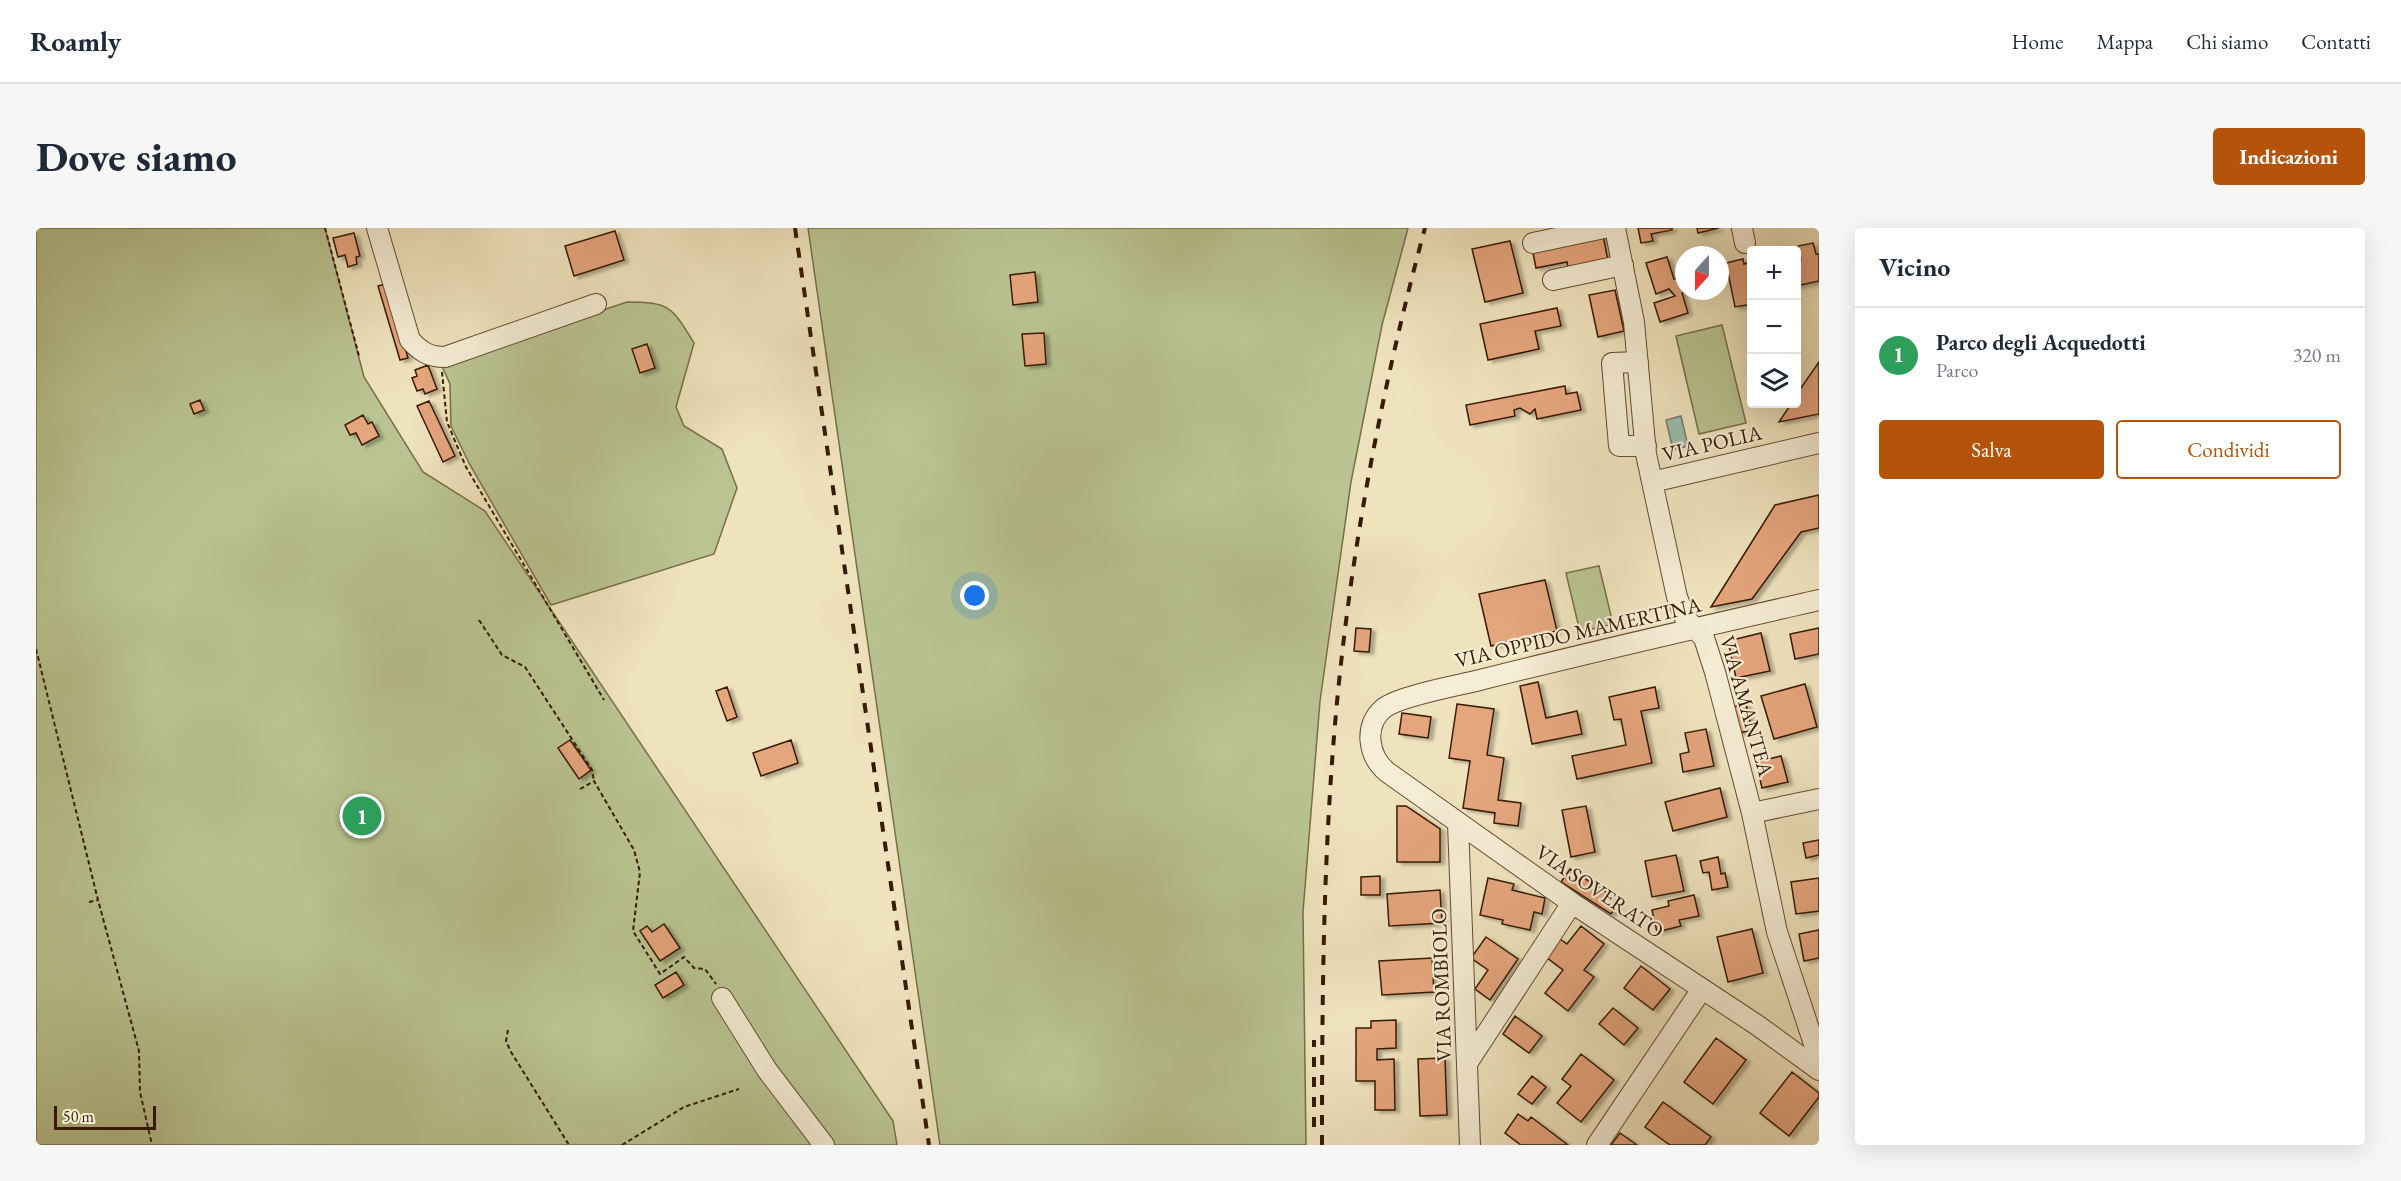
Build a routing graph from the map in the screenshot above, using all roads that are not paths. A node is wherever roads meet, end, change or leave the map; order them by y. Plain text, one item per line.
1 (377, 228) edge
2 (1604, 228) edge
3 (1615, 228) edge
4 (1533, 243) dead end
5 (1623, 265) junction
6 (1553, 280) dead end
7 (596, 304) dead end
8 (1638, 362) junction
9 (1819, 443) edge
10 (1646, 446) junction
11 (1652, 482) junction
12 (1819, 600) edge
13 (1697, 628) junction
14 (1371, 738) joint
15 (1819, 799) edge
16 (1752, 813) junction
17 (1458, 823) junction
18 (1572, 903) junction
19 (1702, 989) junction
20 (722, 998) road end
21 (1819, 1059) edge
22 (1468, 1062) junction
23 (1819, 1070) edge
24 (824, 1145) edge
25 (1470, 1145) edge
26 (1597, 1145) edge

1 - 7 street
2 - 4 street
3 - 5 street, VIA AMANTEA
5 - 6 street
5 - 8 street, VIA AMANTEA
8 - 10 street, VIA AMANTEA
8 - 10 street
9 - 11 street, VIA POLIA
10 - 11 street, VIA AMANTEA
11 - 13 street, VIA AMANTEA
12 - 13 street, VIA OPPIDO MAMERTINA
13 - 14 street, VIA OPPIDO MAMERTINA
13 - 16 street, VIA AMANTEA
14 - 17 street, VIA SOVERATO
15 - 16 street
16 - 21 street, VIA AMANTEA
17 - 18 street, VIA SOVERATO
17 - 22 street, VIA ROMBIOLO
18 - 19 street, VIA SOVERATO
18 - 22 street
19 - 23 street, VIA SOVERATO
19 - 26 street
20 - 24 street
22 - 25 street, VIA ROMBIOLO

